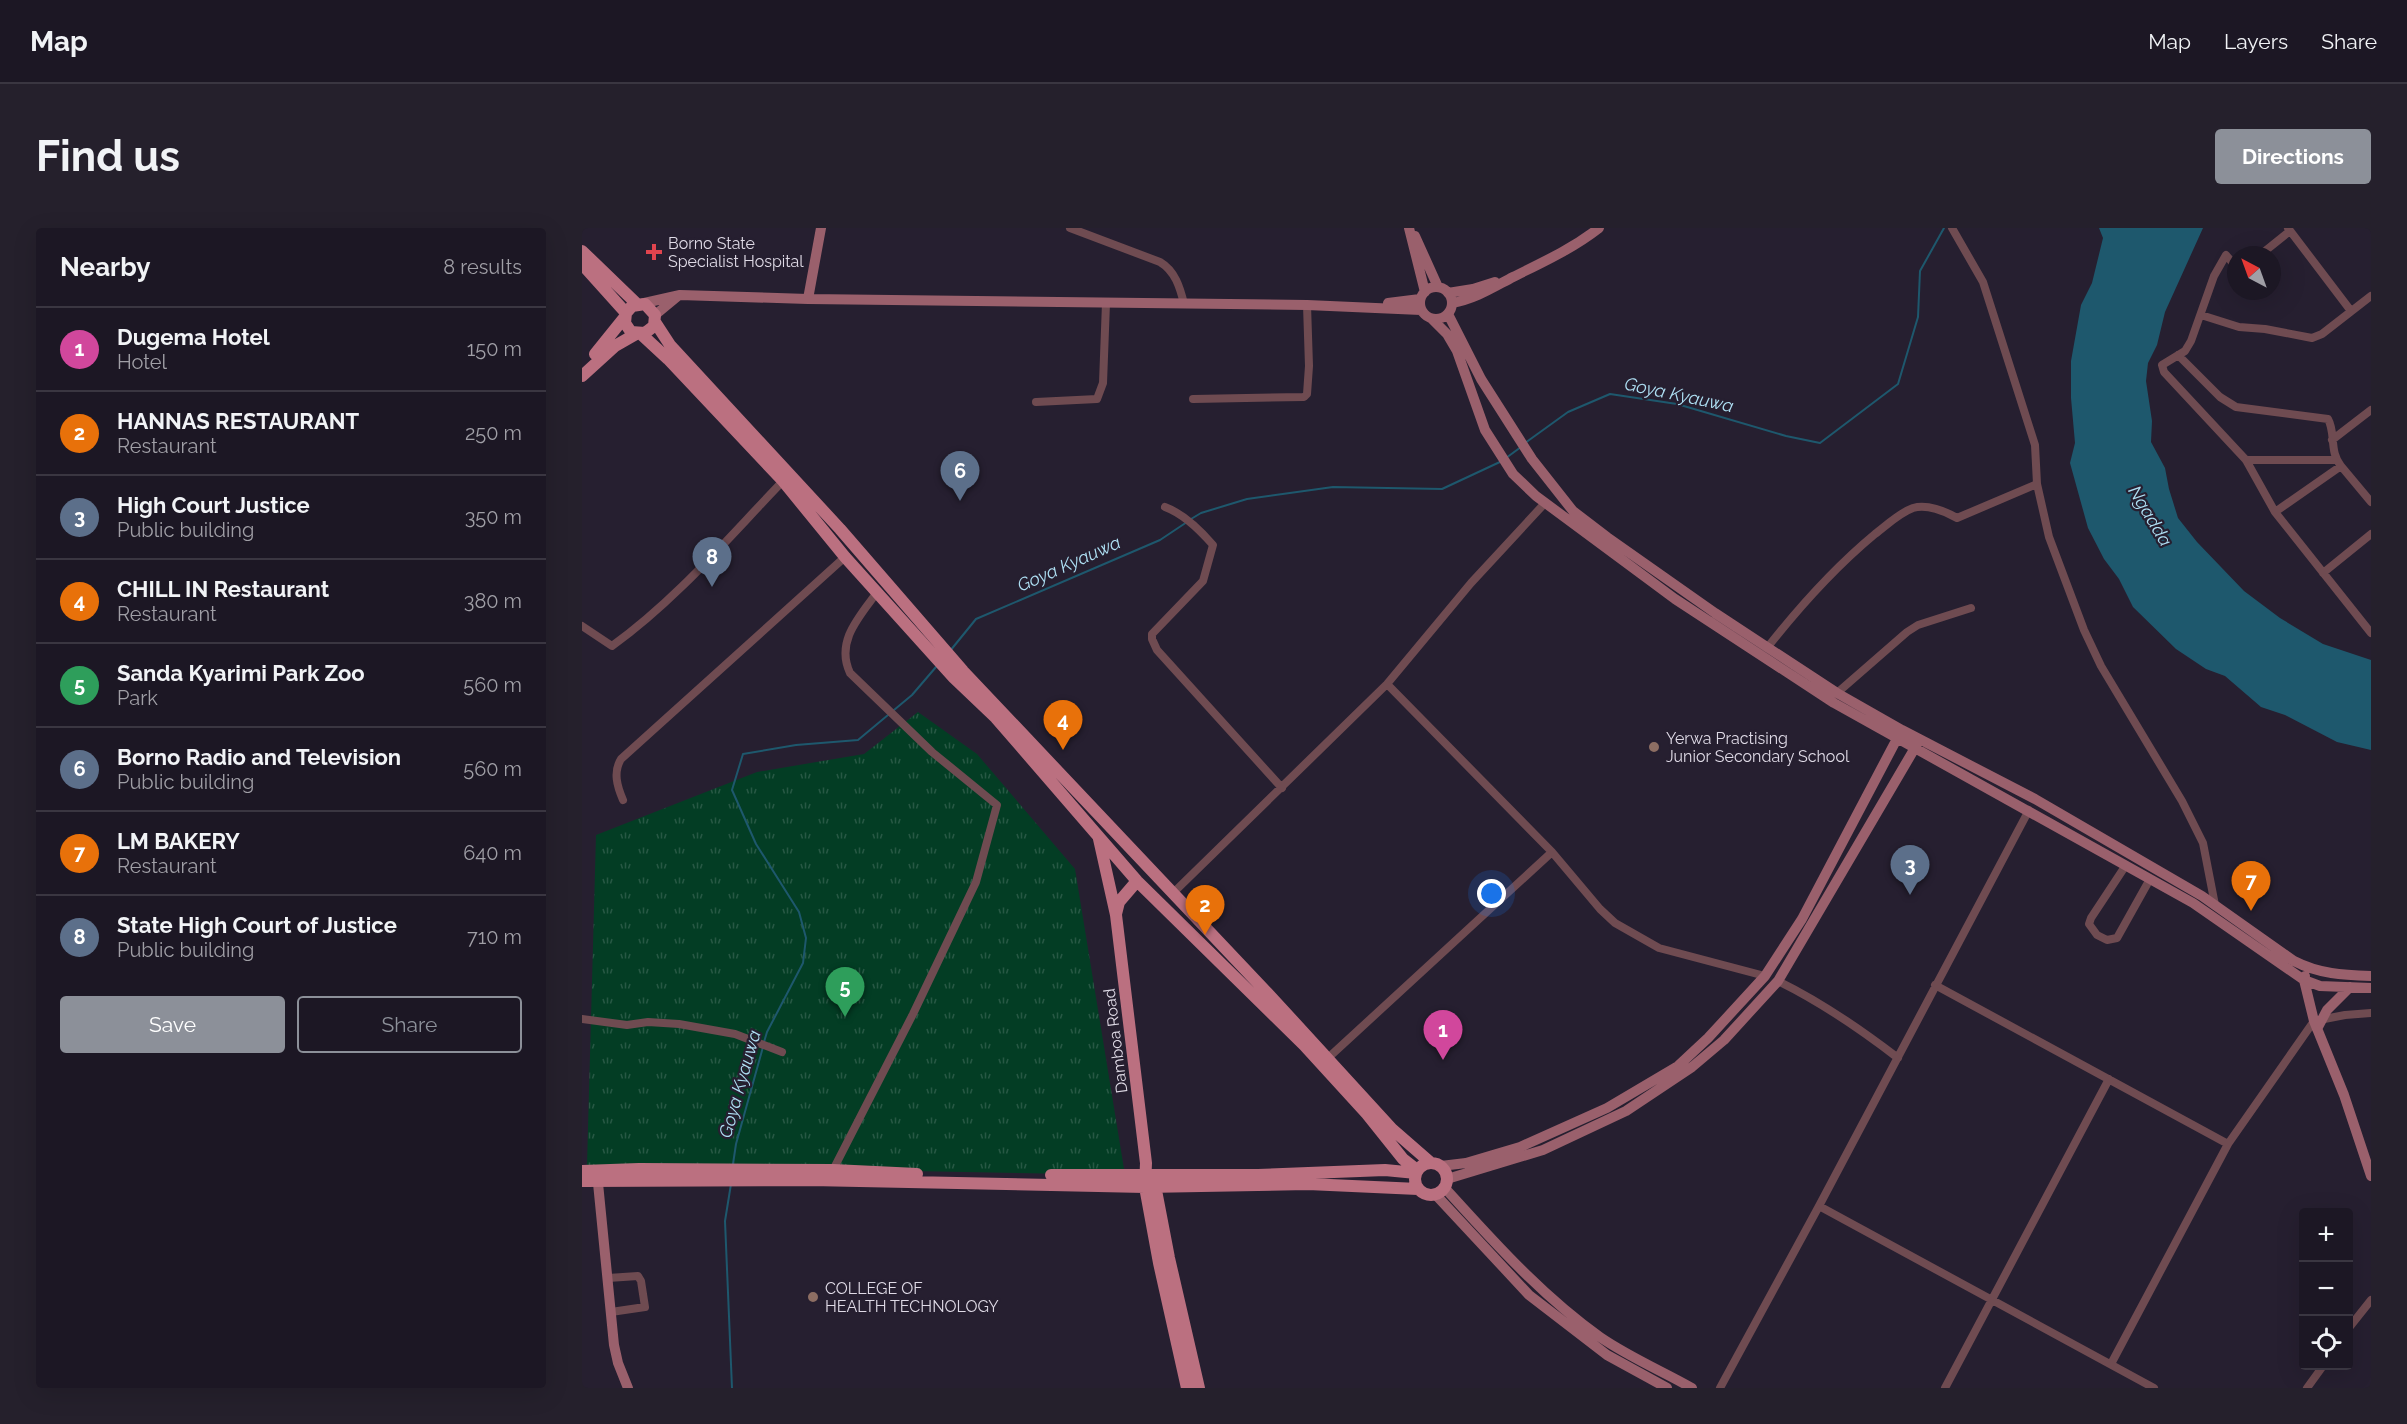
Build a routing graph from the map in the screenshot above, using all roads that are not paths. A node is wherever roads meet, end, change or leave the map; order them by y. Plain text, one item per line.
1 (821, 228) edge
2 (1070, 228) edge
3 (1410, 228) edge
4 (1599, 228) edge
5 (1952, 228) edge
6 (2289, 230) edge
7 (2270, 246) edge
8 (582, 251) edge
9 (2227, 256) edge
10 (582, 264) edge
11 (680, 295) junction
12 (2371, 296) edge
13 (808, 299) junction
14 (1447, 299) junction
15 (1422, 300) junction
16 (1106, 303) junction
17 (638, 304) junction
18 (1184, 304) junction
19 (1307, 305) junction
20 (2351, 311) junction
21 (2201, 315) junction
22 (625, 316) junction
23 (655, 318) junction
24 (1432, 319) junction
25 (639, 334) junction
26 (2178, 355) junction
27 (582, 367) edge
28 (582, 376) edge
29 (1193, 399) dead end
30 (1036, 402) dead end
31 (2371, 410) edge
32 (2332, 440) junction
33 (2246, 460) junction
34 (2338, 463) junction
35 (783, 481) junction
36 (2037, 484) junction
37 (2371, 502) edge
38 (1545, 503) junction
39 (1165, 507) dead end
40 (2275, 512) junction
41 (2371, 534) edge
42 (845, 557) junction
43 (2323, 573) junction
44 (878, 591) junction
45 (1971, 608) dead end
46 (905, 614) junction
47 (582, 626) edge
48 (2371, 633) edge
49 (1767, 648) junction
50 (958, 674) junction
51 (1387, 684) junction
52 (1837, 693) junction
53 (1900, 734) junction
54 (1918, 743) junction
55 (1282, 788) junction
56 (623, 800) dead end
57 (2029, 810) junction
58 (1099, 839) junction
59 (1552, 852) junction
60 (2126, 865) junction
61 (2150, 879) junction
62 (1137, 881) junction
63 (1172, 894) junction
64 (2215, 905) junction
65 (1116, 915) junction
66 (2307, 967) junction
67 (1765, 976) junction
68 (2371, 976) edge
69 (2304, 980) junction
70 (1778, 981) junction
71 (1935, 985) junction
72 (2350, 987) junction
73 (2371, 988) edge
74 (2371, 1013) edge
75 (582, 1019) edge
76 (2318, 1023) junction
77 (779, 1050) dead end
78 (1328, 1058) junction
79 (1898, 1058) junction
80 (2109, 1079) junction
81 (2228, 1144) junction
82 (1395, 1149) junction
83 (1436, 1165) junction
84 (833, 1170) junction
85 (1385, 1170) junction
86 (582, 1171) edge
87 (1416, 1172) junction
88 (597, 1175) junction
89 (744, 1176) junction
90 (2371, 1176) edge
91 (1149, 1177) junction
92 (582, 1181) edge
93 (1442, 1187) junction
94 (1418, 1189) junction
95 (1819, 1206) junction
96 (608, 1278) junction
97 (2371, 1299) edge
98 (1992, 1301) junction
99 (611, 1312) junction
100 (2353, 1324) edge
101 (2111, 1364) junction
102 (2320, 1370) edge
103 (628, 1388) edge
104 (1187, 1388) edge
105 (1199, 1388) edge
106 (1667, 1388) edge
107 (1692, 1388) edge
108 (1720, 1388) edge
109 (1946, 1388) edge
110 (2154, 1388) edge
111 (2307, 1388) edge

1 - 13 main road
2 - 18 street
3 - 14 main road
3 - 15 main road
4 - 14 main road
5 - 36 street
6 - 7 street
6 - 20 street
8 - 17 main road
9 - 21 street
10 - 22 main road
11 - 13 main road
11 - 17 main road
11 - 23 main road
12 - 20 street
13 - 16 main road
14 - 15 main road
14 - 24 main road
14 - 49 main road
15 - 19 main road
15 - 24 main road
16 - 18 main road
16 - 30 street
17 - 22 main road
17 - 23 main road
18 - 19 main road
19 - 29 street
20 - 21 street
21 - 26 street
22 - 25 main road
22 - 27 main road
23 - 25 main road
23 - 46 main road
24 - 38 main road
25 - 28 main road
25 - 35 main road
26 - 32 street
26 - 33 street
31 - 32 street
32 - 34 street
33 - 34 street
33 - 40 street
34 - 37 street
34 - 40 street
35 - 42 main road
35 - 47 street
36 - 49 street
36 - 64 street
38 - 51 street
38 - 53 main road
39 - 55 street
40 - 43 street
41 - 43 street
42 - 44 main road
42 - 56 street
43 - 48 street
44 - 46 main road
44 - 84 street
45 - 52 street
46 - 50 main road
49 - 52 main road
50 - 58 main road
50 - 63 main road
51 - 55 street
51 - 59 street
52 - 53 main road
53 - 54 main road
53 - 67 main road
54 - 57 main road
54 - 64 main road
54 - 70 main road
55 - 63 street
57 - 60 main road
57 - 71 street
58 - 62 main road
58 - 65 main road, Damboa Road
59 - 67 street
59 - 78 street
60 - 61 main road
60 - 61 street
61 - 69 main road
62 - 65 main road
62 - 82 main road
63 - 78 main road
64 - 66 main road
65 - 91 main road, Damboa Road
66 - 68 main road
66 - 69 main road
67 - 83 main road
69 - 72 main road
69 - 76 main road
70 - 79 street
70 - 93 main road
71 - 79 street
71 - 80 street
72 - 73 main road
72 - 76 main road
74 - 76 street
75 - 77 street
76 - 81 street
76 - 90 main road
78 - 83 main road
79 - 95 street
80 - 81 street
80 - 98 street
81 - 101 street
82 - 85 main road
82 - 87 main road
83 - 87 main road
83 - 93 main road
84 - 89 main road
84 - 91 main road
85 - 87 main road
85 - 91 main road
86 - 88 main road
87 - 94 main road
88 - 89 main road
88 - 92 main road
88 - 96 main road
89 - 91 main road
91 - 94 main road
91 - 104 main road, Damboa Road
91 - 105 main road, Damboa Road
93 - 94 main road
93 - 106 main road
93 - 107 main road
95 - 98 street
95 - 108 street
96 - 99 main road
96 - 99 street
97 - 100 street
98 - 101 street
98 - 109 street
99 - 103 main road
101 - 110 street
102 - 111 street

